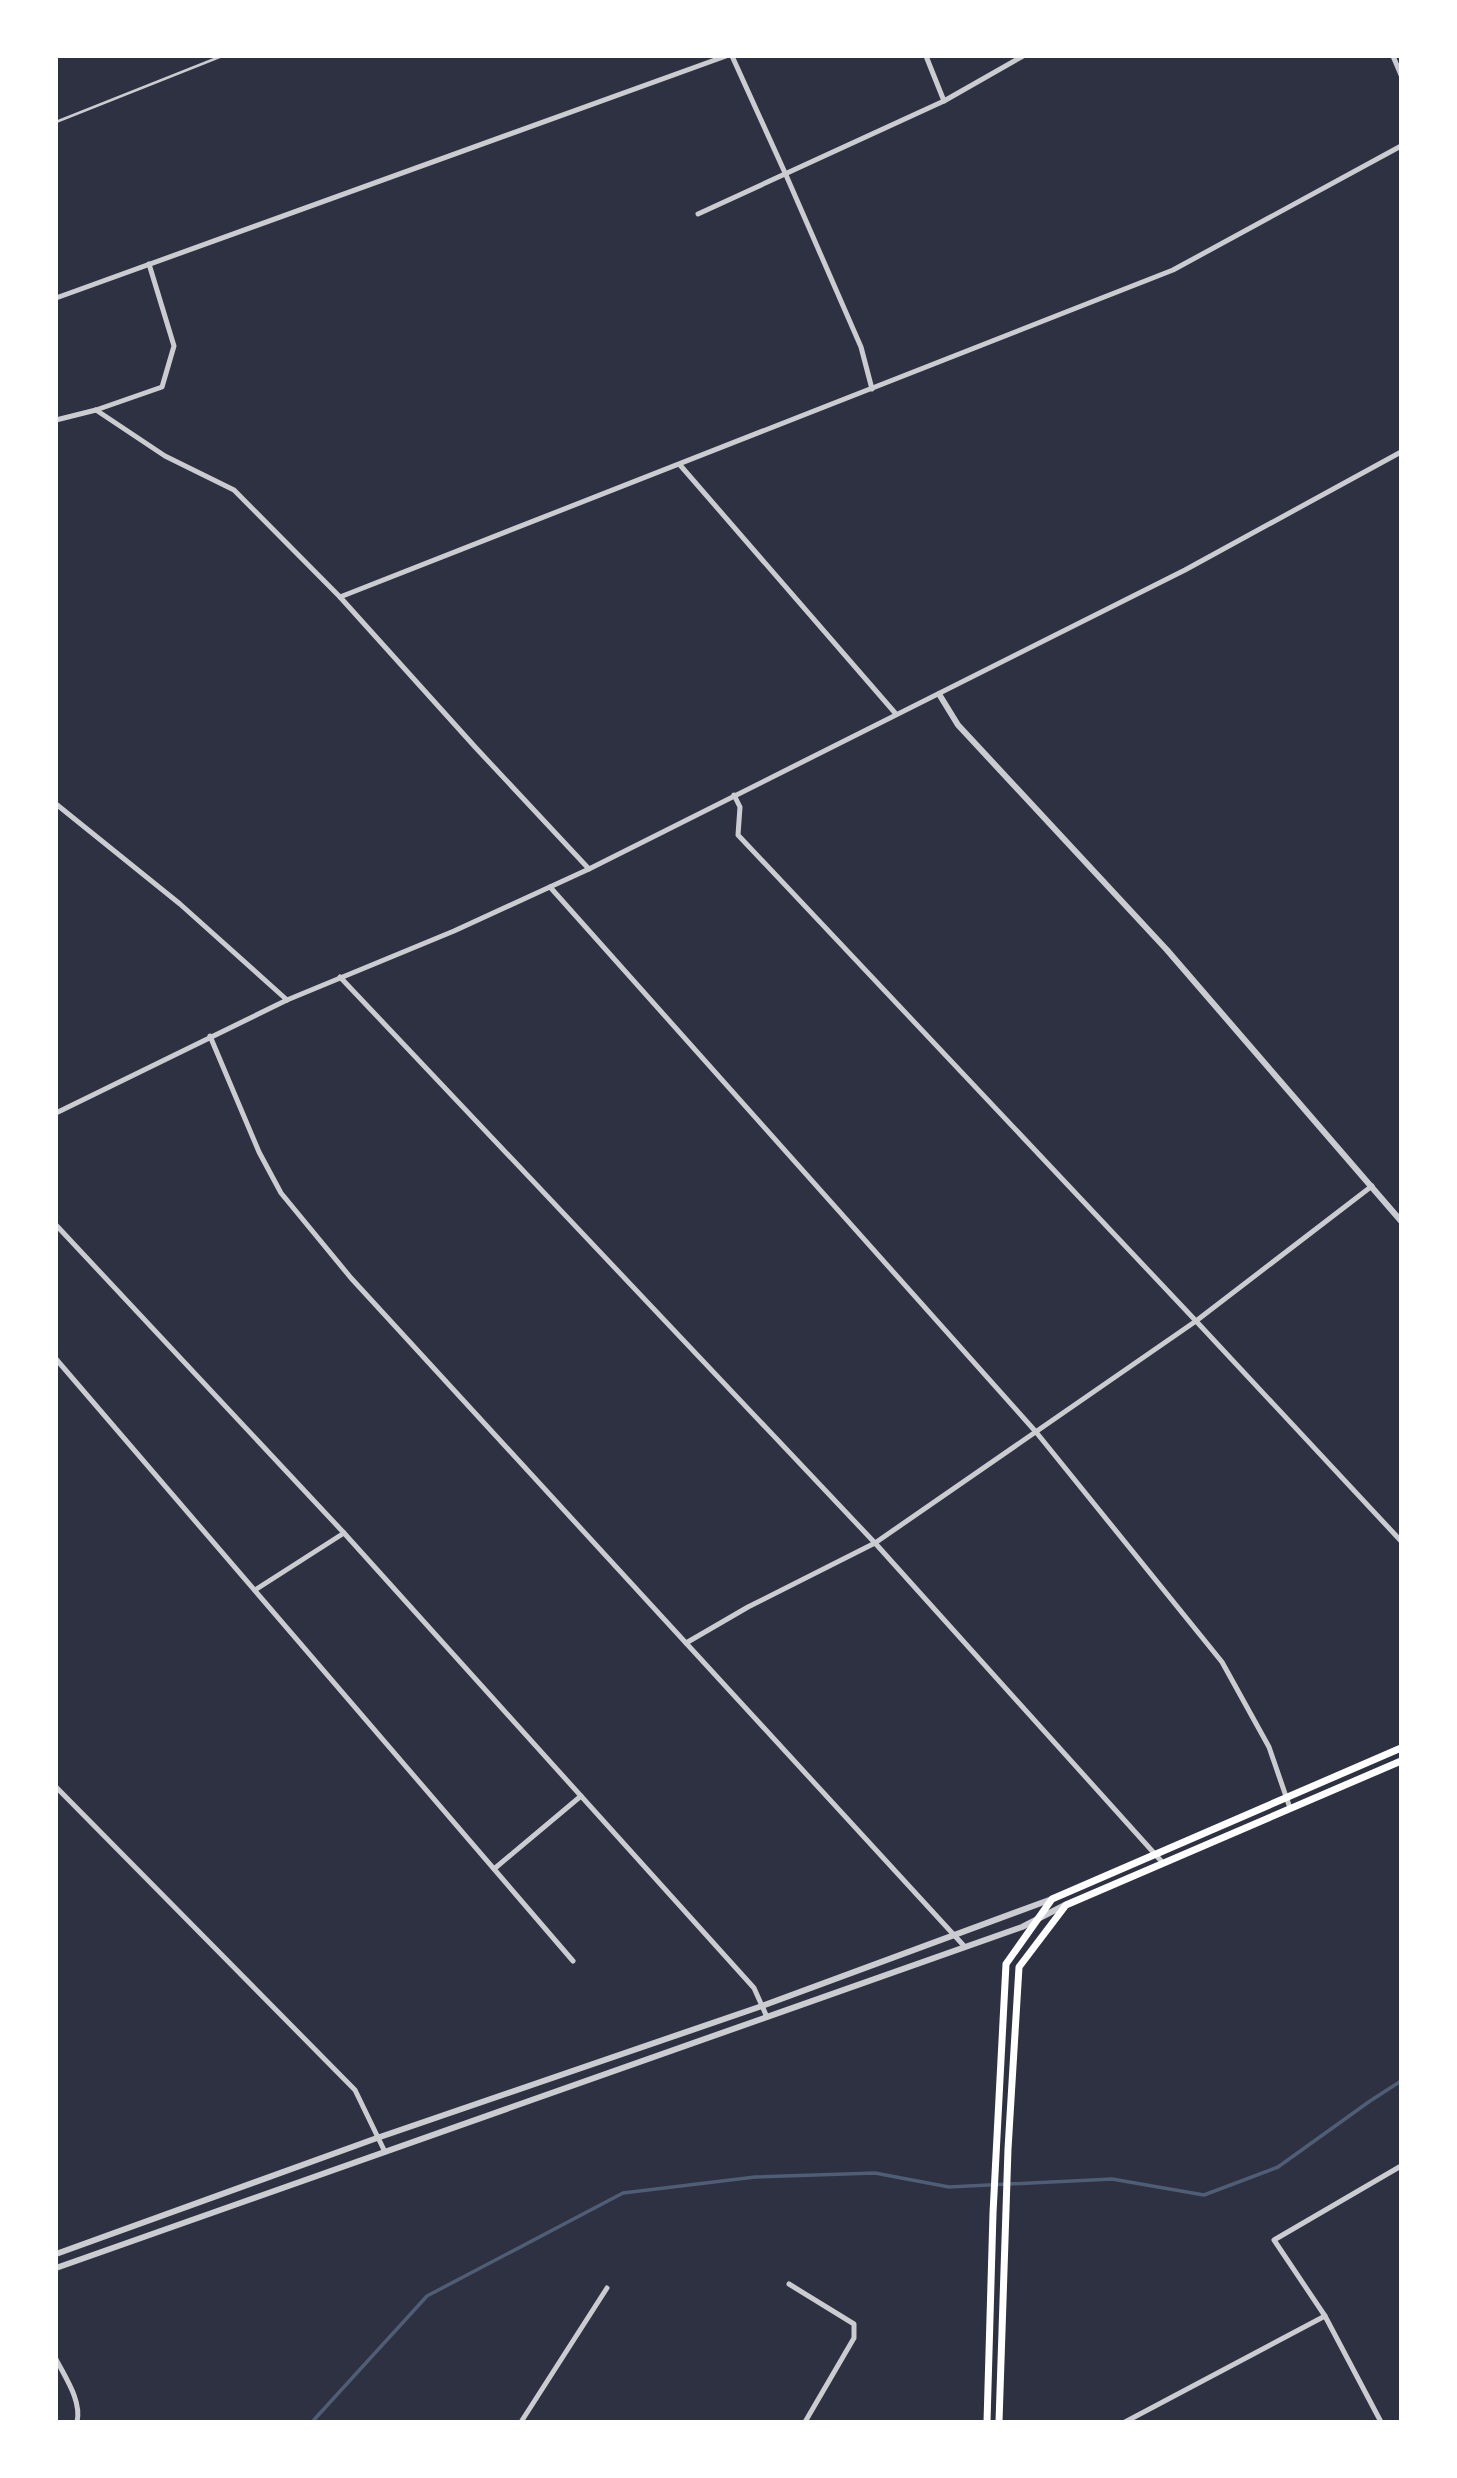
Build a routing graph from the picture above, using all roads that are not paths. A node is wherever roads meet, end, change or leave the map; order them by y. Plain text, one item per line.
1 (222, 56) edge
2 (726, 56) edge
3 (732, 56) edge
4 (926, 56) edge
5 (1023, 56) edge
6 (1393, 56) edge
7 (1401, 75) edge
8 (944, 101) junction
9 (56, 122) edge
10 (1401, 146) edge
11 (786, 174) junction
12 (698, 214) dead end
13 (149, 264) junction
14 (56, 298) edge
15 (872, 389) junction
16 (96, 410) junction
17 (56, 421) edge
18 (1401, 452) edge
19 (680, 465) junction
20 (340, 597) junction
21 (939, 694) junction
22 (896, 713) junction
23 (734, 795) junction
24 (56, 804) edge
25 (589, 869) junction
26 (550, 887) junction
27 (340, 976) junction
28 (287, 1000) junction
29 (210, 1036) junction
30 (56, 1113) edge
31 (1371, 1186) junction
32 (1401, 1221) edge
33 (56, 1225) edge
34 (1196, 1321) junction
35 (56, 1359) edge
36 (1036, 1432) junction
37 (344, 1533) junction
38 (1401, 1542) edge
39 (875, 1543) junction
40 (255, 1590) junction
41 (686, 1643) junction
42 (1401, 1748) edge
43 (1401, 1761) edge
44 (56, 1787) edge
45 (581, 1796) junction
46 (1287, 1798) junction
47 (1290, 1808) junction
48 (1156, 1855) junction
49 (1163, 1863) junction
50 (494, 1869) junction
51 (1052, 1899) junction
52 (1066, 1905) junction
53 (1038, 1919) junction
54 (955, 1936) junction
55 (965, 1947) junction
56 (573, 1961) dead end
57 (762, 2006) junction
58 (767, 2017) junction
59 (377, 2138) junction
60 (385, 2151) junction
61 (1401, 2166) edge
62 (56, 2254) edge
63 (56, 2268) edge
64 (789, 2284) dead end
65 (607, 2288) dead end
66 (1325, 2316) junction
67 (56, 2359) edge
68 (77, 2422) edge
69 (521, 2422) edge
70 (805, 2422) edge
71 (988, 2422) edge
72 (999, 2422) edge
73 (1125, 2422) edge
74 (1381, 2422) edge

1 - 9 lane
2 - 13 street
3 - 11 street
4 - 8 street
5 - 8 street
6 - 7 street
8 - 11 street
10 - 15 street
11 - 12 street
11 - 15 street
13 - 14 street
13 - 16 street
15 - 19 street
16 - 17 street
16 - 20 street
18 - 21 street
19 - 20 street
19 - 22 street
20 - 25 street
21 - 22 street
21 - 31 street
22 - 23 street
23 - 25 street
23 - 34 street
24 - 28 street
25 - 26 street
26 - 27 street
26 - 36 street
27 - 28 street
27 - 39 street
28 - 29 street
29 - 30 street
29 - 41 street
31 - 32 street
31 - 34 street
33 - 37 street
34 - 36 street
34 - 38 street
35 - 40 street
36 - 39 street
36 - 46 street
37 - 40 street
37 - 45 street
39 - 41 street
39 - 48 street
40 - 50 street
41 - 54 street
42 - 46 main road
43 - 47 main road
44 - 59 street
45 - 50 street
45 - 57 street
46 - 47 street
46 - 48 main road
47 - 49 main road
48 - 49 street
48 - 51 main road
49 - 52 main road
50 - 56 street
51 - 53 main road
51 - 54 street
52 - 53 street
52 - 72 main road
53 - 55 street
53 - 71 main road
54 - 55 street
54 - 57 street
55 - 58 street
57 - 58 street
57 - 59 street
58 - 60 street
59 - 60 street
59 - 62 street
60 - 63 street
61 - 66 street
64 - 70 street
65 - 69 street
66 - 73 street
66 - 74 street
67 - 68 street

